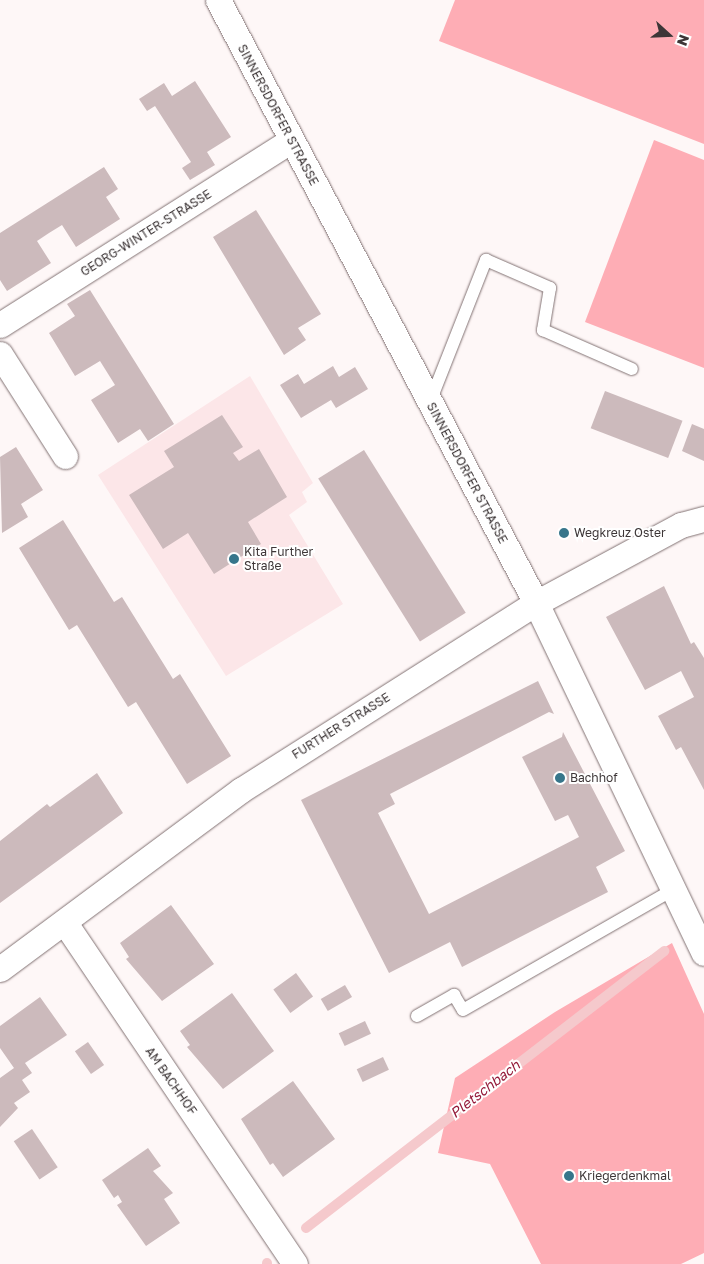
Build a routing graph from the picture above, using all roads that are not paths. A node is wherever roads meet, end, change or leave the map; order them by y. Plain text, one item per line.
1 (218, 0) edge
2 (291, 140) junction
3 (0, 325) edge
4 (0, 354) edge
5 (632, 369) dead end
6 (430, 402) junction
7 (65, 456) dead end
8 (704, 519) edge
9 (536, 603) junction
10 (674, 889) junction
11 (65, 923) junction
12 (704, 953) edge
13 (0, 969) edge
14 (417, 1016) dead end
15 (295, 1264) edge

1 - 2 street, SINNERSDORFER STRASSE
2 - 3 street, GEORG-WINTER-STRASSE
2 - 6 street, SINNERSDORFER STRASSE
4 - 7 street
5 - 6 lane
6 - 9 street, SINNERSDORFER STRASSE
8 - 9 street, FURTHER STRASSE
9 - 10 street, SINNERSDORFER STRASSE
9 - 11 street, FURTHER STRASSE
10 - 12 street, SINNERSDORFER STRASSE
10 - 14 lane
11 - 13 street, FURTHER STRASSE
11 - 15 street, AM BACHHOF

